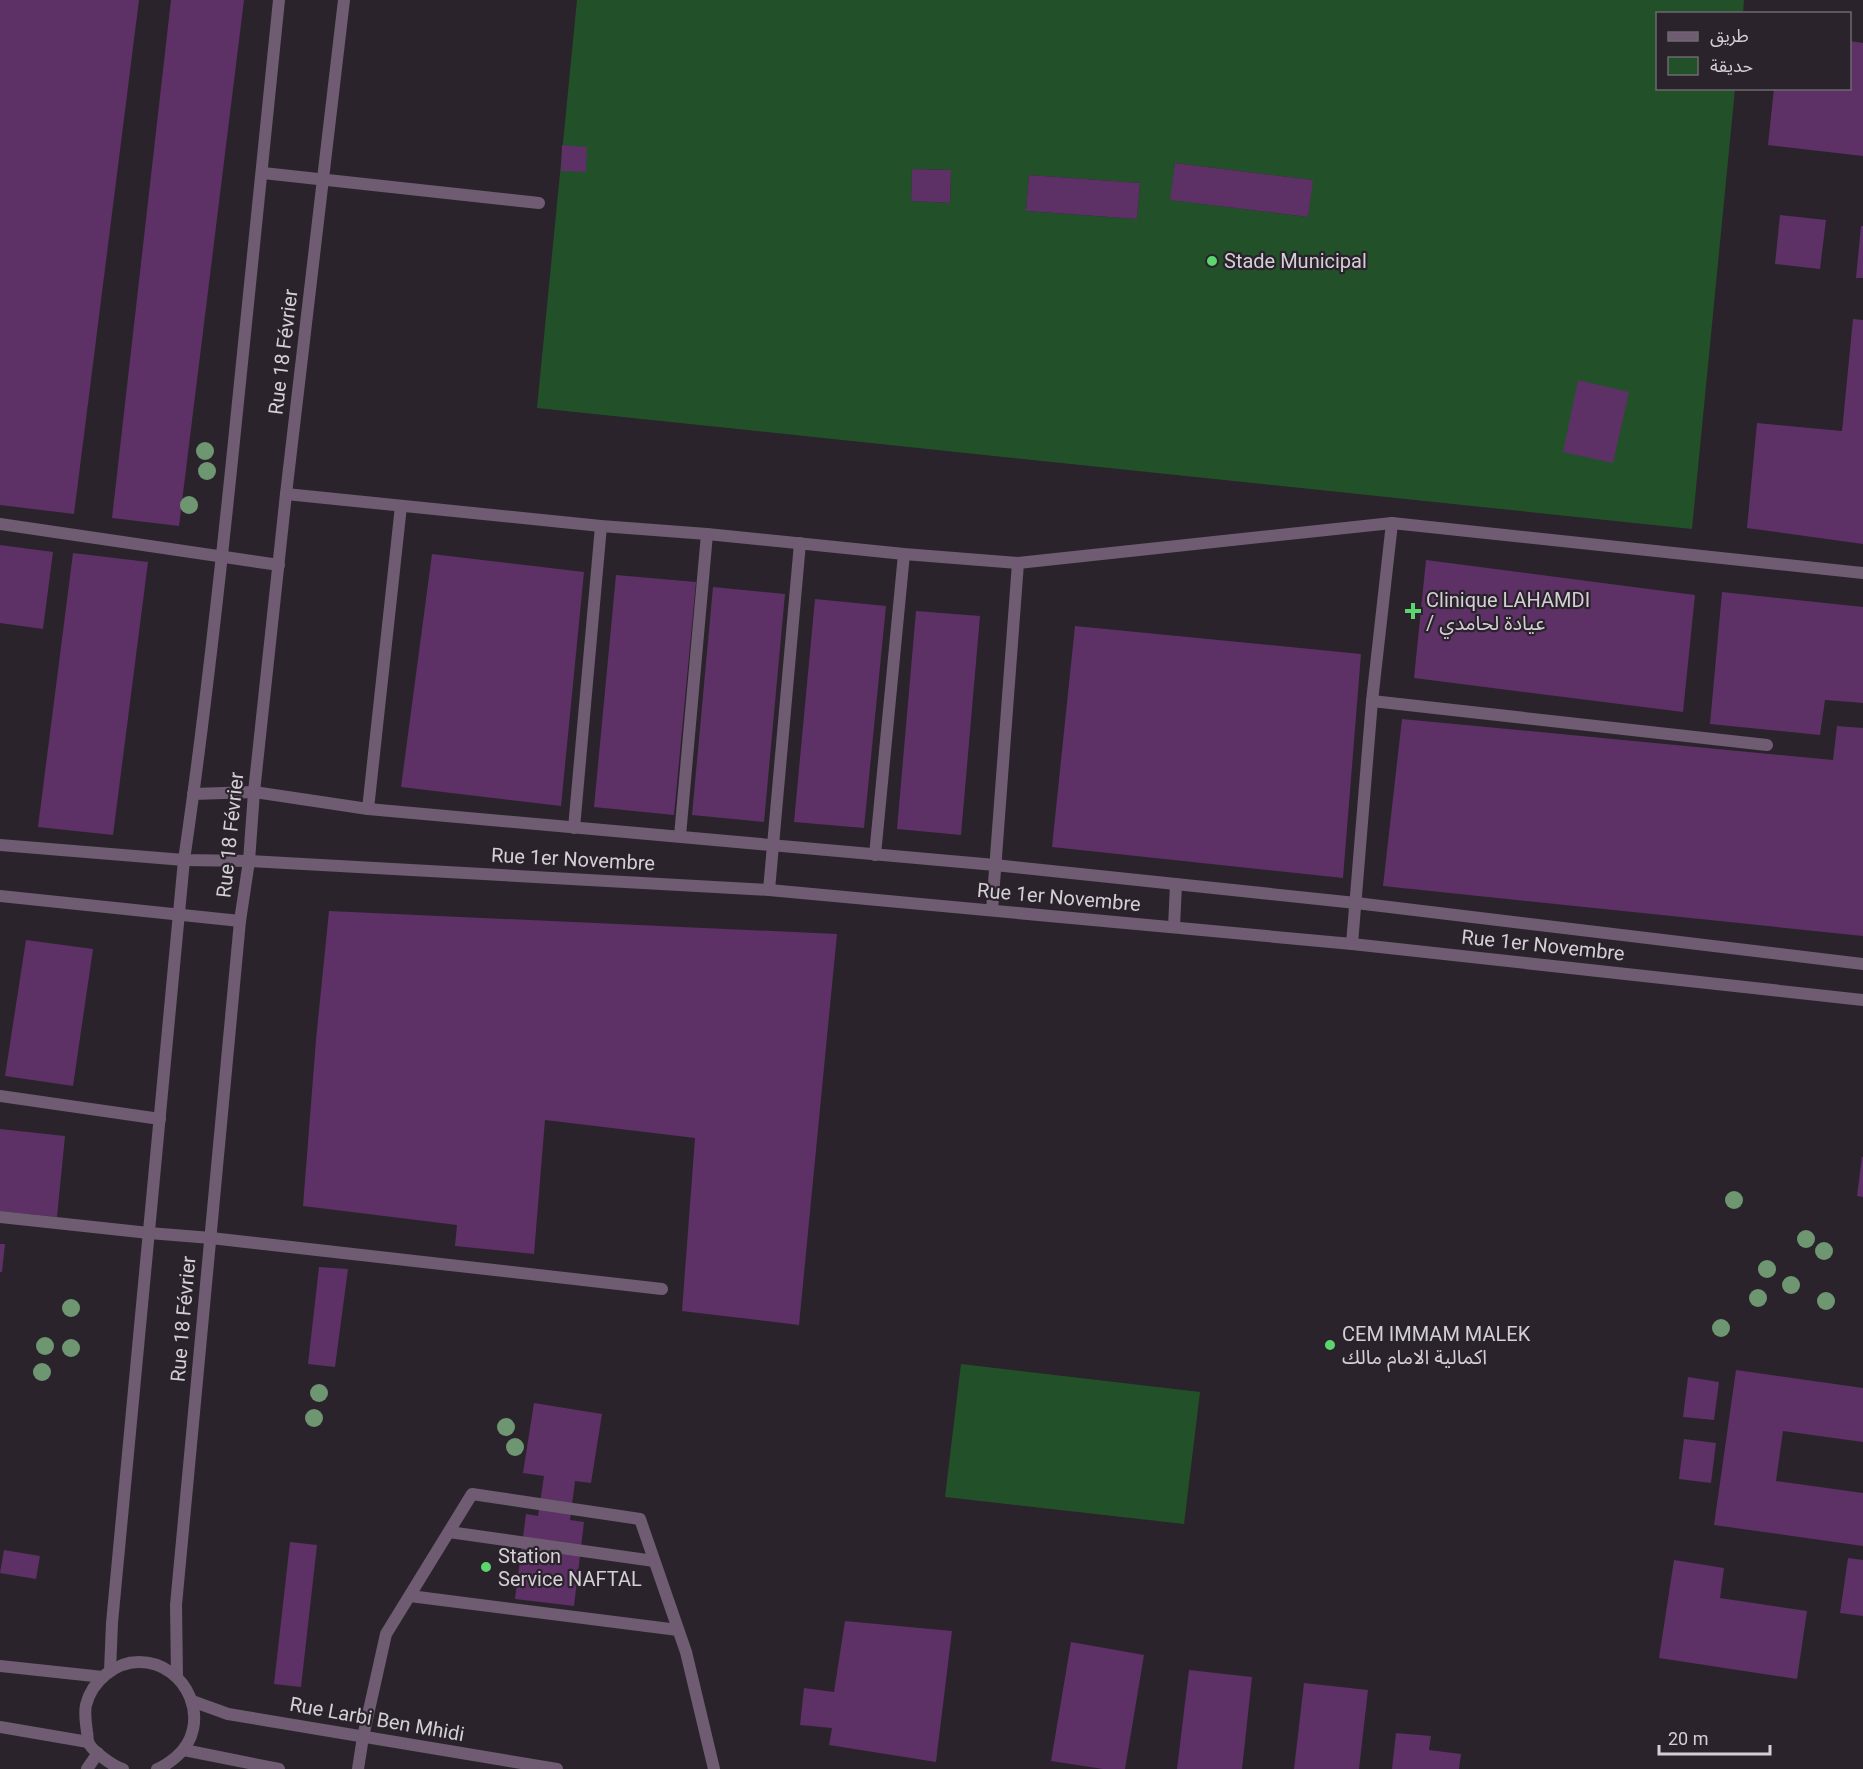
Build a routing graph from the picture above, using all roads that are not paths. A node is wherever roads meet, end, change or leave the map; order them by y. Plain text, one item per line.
1 (279, 0) edge
2 (344, 0) edge
3 (263, 173) junction
4 (323, 180) junction
5 (539, 203) dead end
6 (286, 494) junction
7 (400, 506) junction
8 (1392, 523) junction
9 (0, 524) edge
10 (601, 526) junction
11 (707, 534) junction
12 (800, 543) junction
13 (903, 554) junction
14 (222, 556) junction
15 (1018, 563) junction
16 (279, 565) junction
17 (1863, 573) edge
18 (1372, 700) junction
19 (1767, 745) dead end
20 (254, 792) junction
21 (193, 794) junction
22 (368, 809) junction
23 (574, 828) junction
24 (680, 836) junction
25 (0, 845) edge
26 (773, 845) junction
27 (875, 855) junction
28 (184, 860) junction
29 (249, 861) junction
30 (995, 865) junction
31 (1176, 884) junction
32 (769, 890) junction
33 (0, 896) edge
34 (1356, 903) junction
35 (992, 910) junction
36 (180, 914) junction
37 (240, 921) junction
38 (1174, 927) junction
39 (1352, 944) junction
40 (1863, 964) edge
41 (1863, 1000) edge
42 (0, 1096) edge
43 (160, 1119) junction
44 (0, 1217) edge
45 (149, 1233) junction
46 (211, 1238) junction
47 (662, 1288) dead end
48 (449, 1532) junction
49 (654, 1561) junction
50 (410, 1596) junction
51 (678, 1630) junction
52 (0, 1666) edge
53 (107, 1674) junction
54 (177, 1677) junction
55 (192, 1701) junction
56 (0, 1727) edge
57 (363, 1737) junction
58 (88, 1742) junction
59 (184, 1750) junction
60 (98, 1753) junction
61 (241, 1765) edge
62 (162, 1768) edge
63 (87, 1769) edge
64 (123, 1769) edge
65 (279, 1769) edge
66 (358, 1769) edge
67 (557, 1769) edge
68 (714, 1769) edge

1 - 3 street, Rue 18 Février
2 - 4 street, Rue 18 Février
3 - 4 street
3 - 14 street, Rue 18 Février
4 - 5 street
4 - 6 street, Rue 18 Février
6 - 7 street
6 - 16 street, Rue 18 Février
7 - 10 street
7 - 22 street
8 - 15 street
8 - 17 street
8 - 18 street
9 - 14 street
10 - 11 street
10 - 23 street
11 - 12 street
11 - 24 street
12 - 13 street
12 - 26 street
13 - 15 street
13 - 27 street
14 - 16 street
14 - 21 street, Rue 18 Février
15 - 30 street
16 - 20 street, Rue 18 Février
18 - 19 street
18 - 34 street
20 - 21 street, Rue 1er Novembre
20 - 22 street, Rue 1er Novembre
20 - 29 street, Rue 18 Février
21 - 28 street, Rue 18 Février
22 - 23 street, Rue 1er Novembre
23 - 24 street, Rue 1er Novembre
24 - 26 street, Rue 1er Novembre
25 - 28 street
26 - 27 street, Rue 1er Novembre
26 - 32 street
27 - 30 street, Rue 1er Novembre
28 - 29 street, Rue 1er Novembre
28 - 36 street, Rue 18 Février
29 - 32 street, Rue 1er Novembre
29 - 37 street, Rue 18 Février
30 - 31 street, Rue 1er Novembre
30 - 35 street
31 - 34 street, Rue 1er Novembre
31 - 38 street
32 - 35 street, Rue 1er Novembre
33 - 36 street
34 - 39 street
34 - 40 street, Rue 1er Novembre
35 - 38 street, Rue 1er Novembre
36 - 37 street
36 - 43 street, Rue 18 Février
37 - 46 street, Rue 18 Février
38 - 39 street, Rue 1er Novembre
39 - 41 street, Rue 1er Novembre
42 - 43 street
43 - 45 street, Rue 18 Février
44 - 45 street
45 - 46 street
45 - 53 street, Rue 18 Février
46 - 47 street
46 - 54 street, Rue 18 Février
48 - 49 street
48 - 49 street
48 - 50 street
49 - 51 street
50 - 51 street
50 - 57 street
51 - 68 street
52 - 53 street
53 - 54 street
53 - 58 street
54 - 55 street
55 - 57 street, Rue Larbi Ben Mhidi
55 - 59 street
56 - 58 street
57 - 66 street
57 - 67 street, Rue Larbi Ben Mhidi
58 - 60 street
59 - 61 street
59 - 62 street
60 - 63 street
60 - 64 street
61 - 65 street

